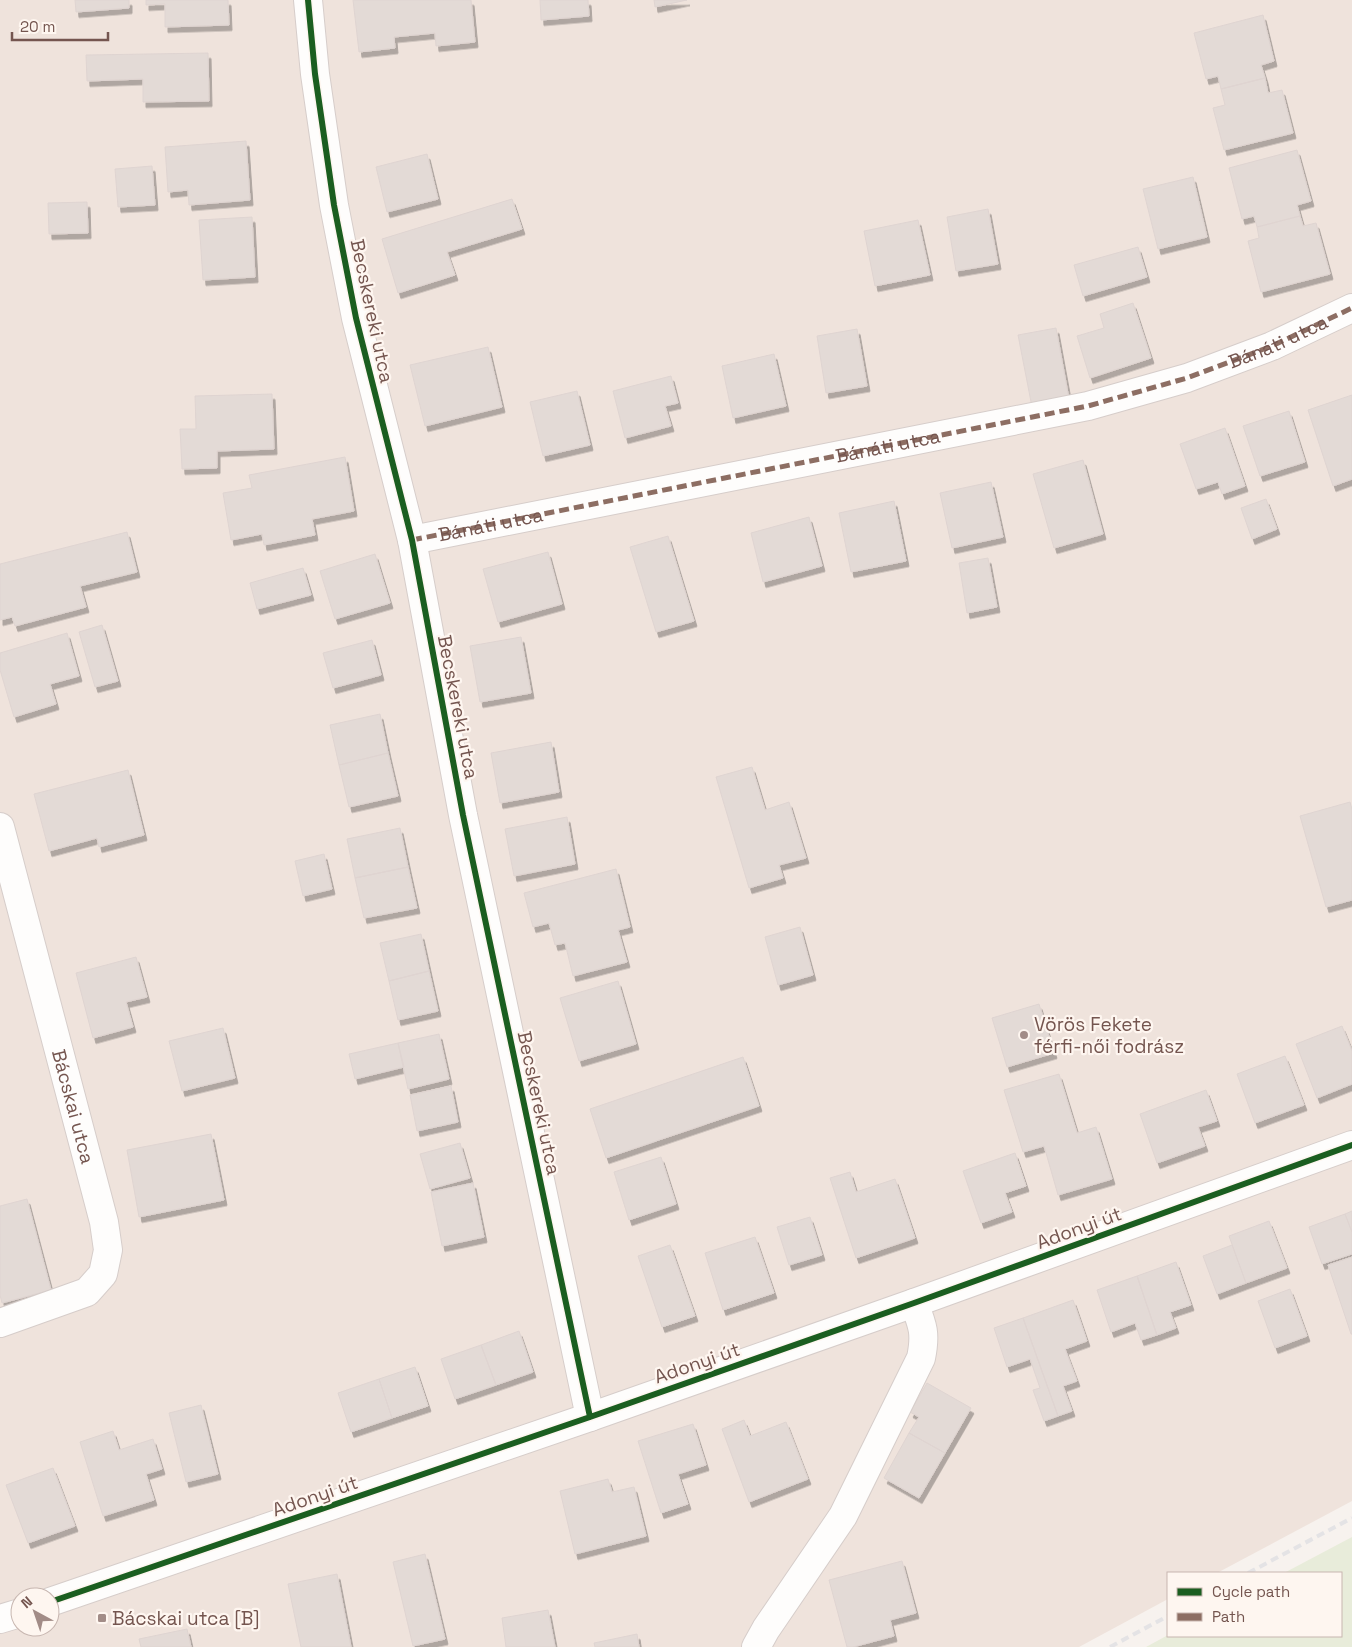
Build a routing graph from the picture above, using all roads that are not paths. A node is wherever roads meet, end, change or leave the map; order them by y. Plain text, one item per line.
1 (308, 0) edge
2 (1352, 308) edge
3 (412, 540) junction
4 (0, 827) edge
5 (1352, 1145) edge
6 (914, 1303) junction
7 (0, 1323) edge
8 (590, 1417) junction
9 (60, 1599) edge
10 (756, 1647) edge

1 - 3 street, Becskereki utca
2 - 3 street, Bánáti utca
3 - 8 street, Becskereki utca
4 - 7 street, Bácskai utca
5 - 6 street, Adonyi út
6 - 8 street, Adonyi út
6 - 10 street
8 - 9 street, Adonyi út

